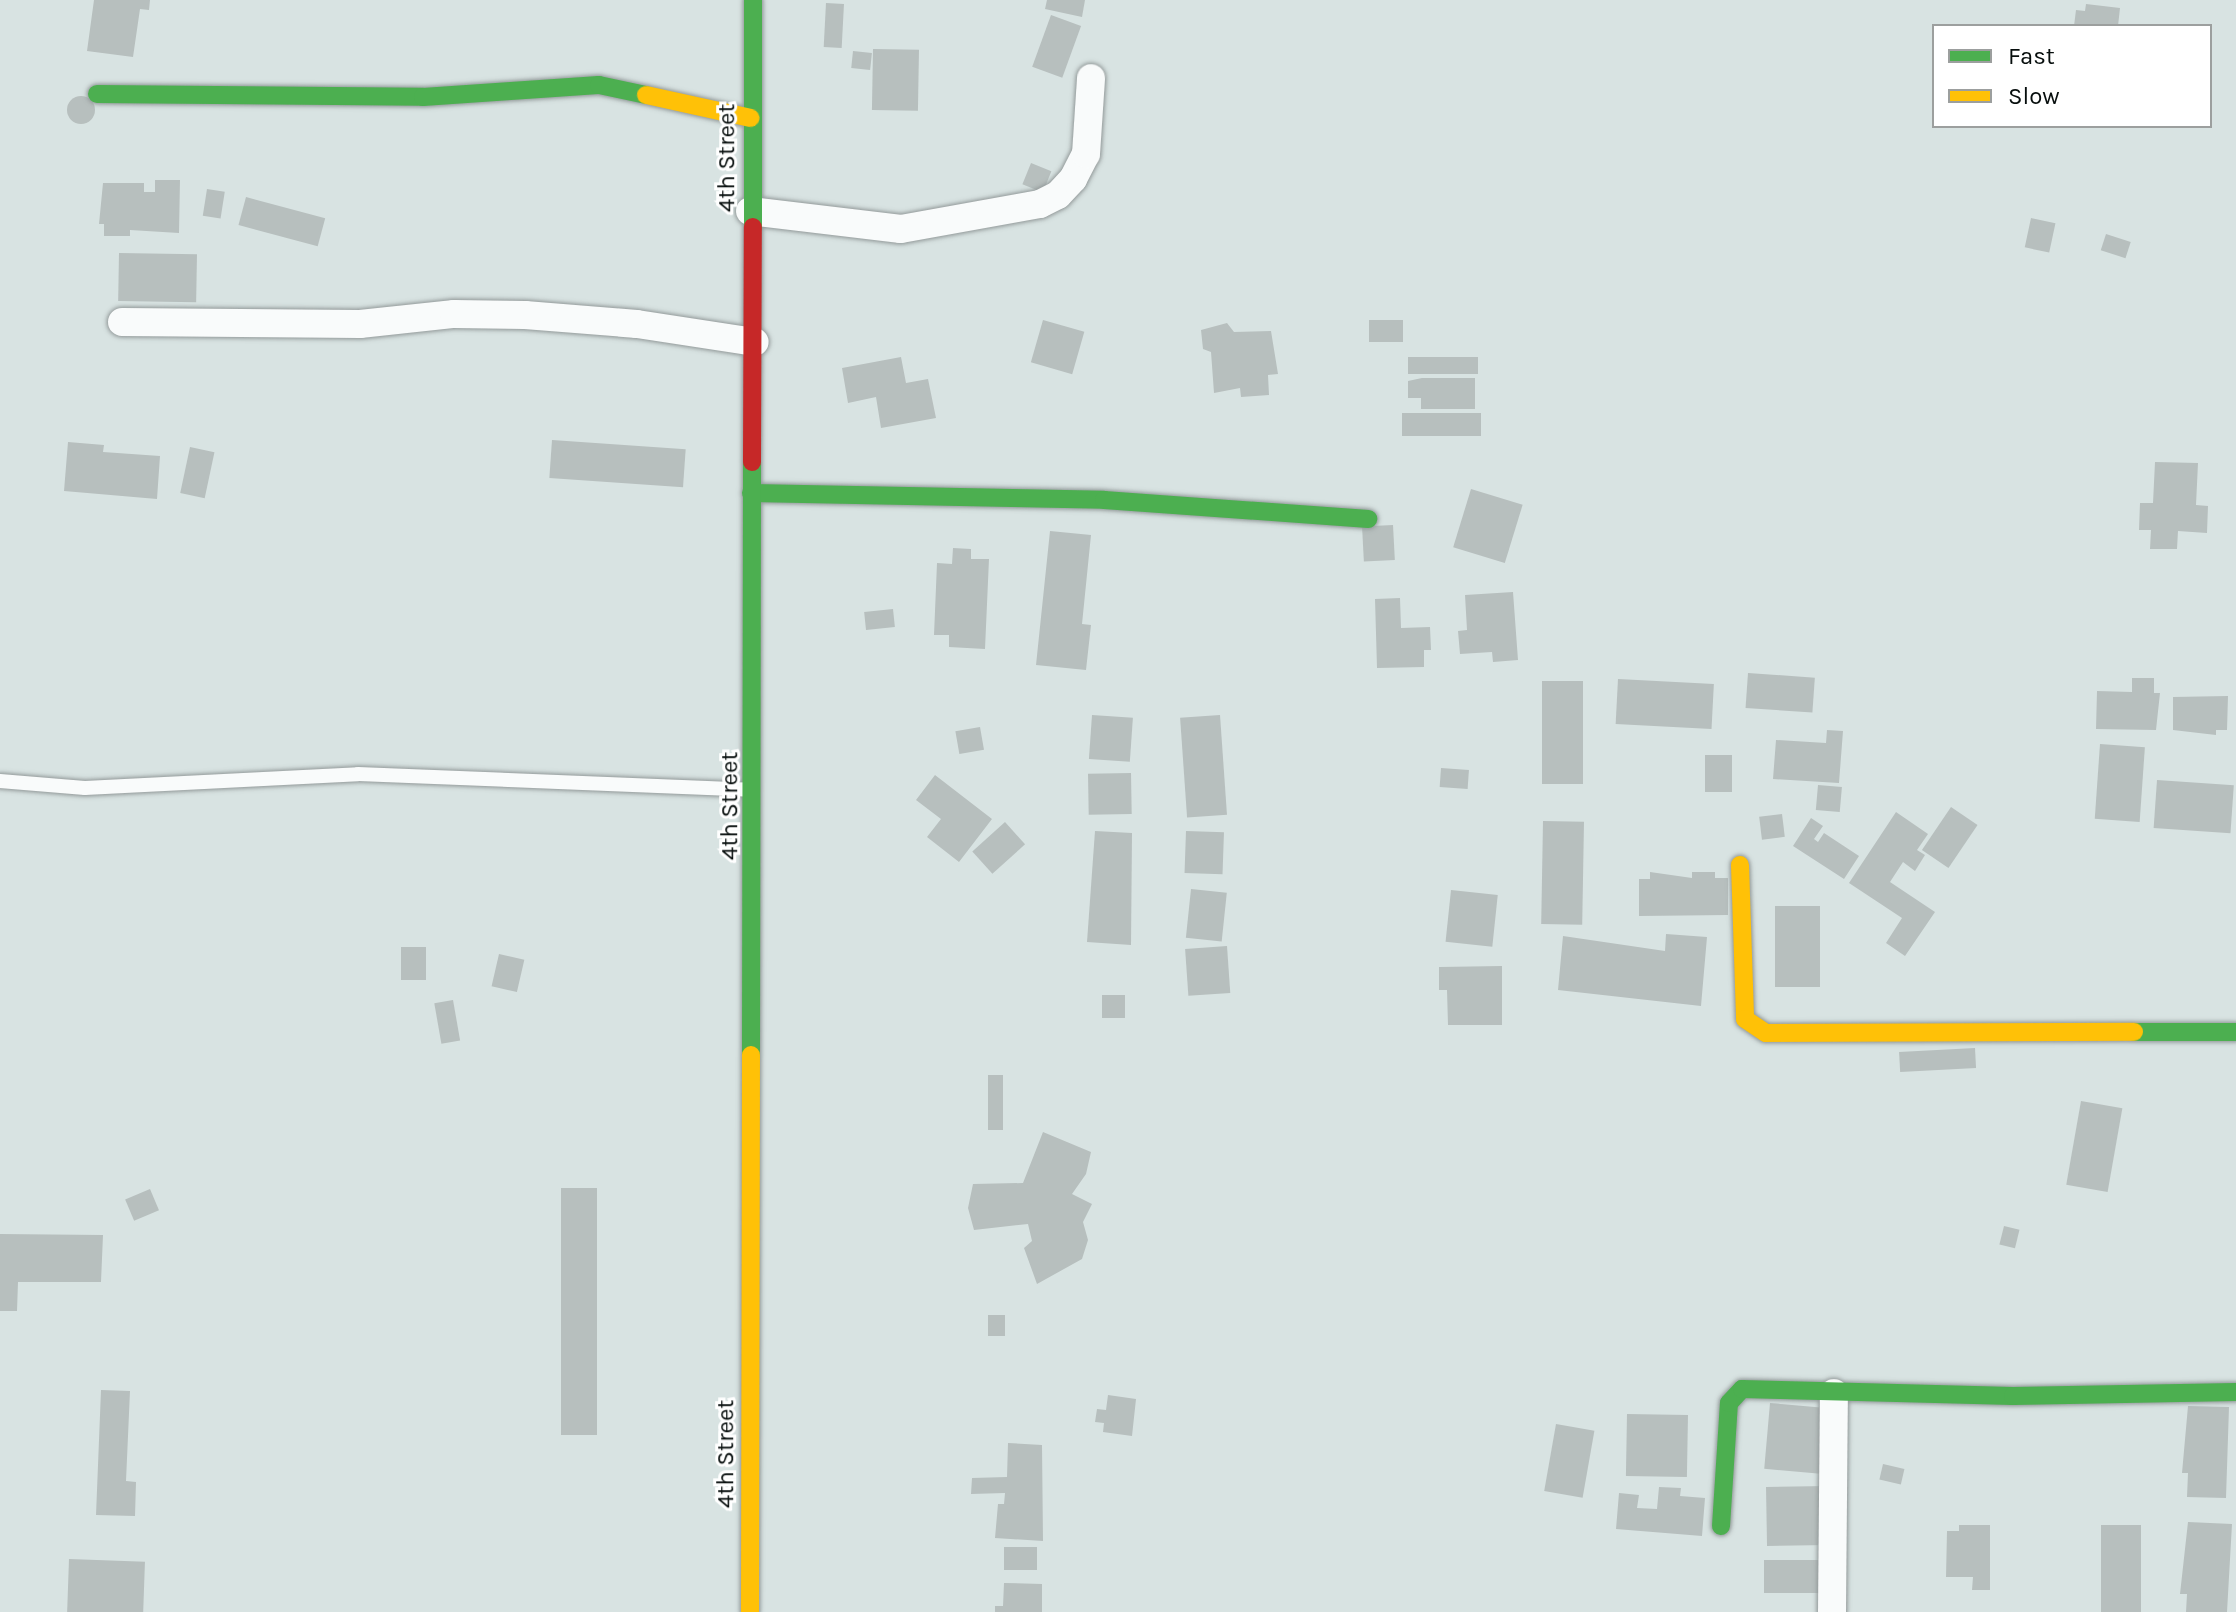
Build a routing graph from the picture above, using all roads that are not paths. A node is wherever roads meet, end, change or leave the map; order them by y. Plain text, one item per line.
1 (753, 0) edge
2 (1091, 78) dead end
3 (97, 94) dead end
4 (751, 118) junction
5 (750, 211) junction
6 (122, 322) dead end
7 (755, 342) junction
8 (751, 493) junction
9 (1368, 519) dead end
10 (0, 781) edge
11 (755, 790) junction
12 (1740, 865) dead end
13 (2236, 1032) edge
14 (2236, 1392) edge
15 (1834, 1393) junction
16 (1721, 1526) dead end
17 (750, 1612) edge
18 (1832, 1612) edge

1 - 4 street, 4th Street
2 - 5 street
3 - 4 street
4 - 5 street, 4th Street
5 - 7 street, 4th Street
6 - 7 street
7 - 8 street, 4th Street
8 - 9 street
8 - 11 street, 4th Street
10 - 11 lane
11 - 17 street, 4th Street
12 - 13 street
14 - 15 street
15 - 16 street
15 - 18 street

